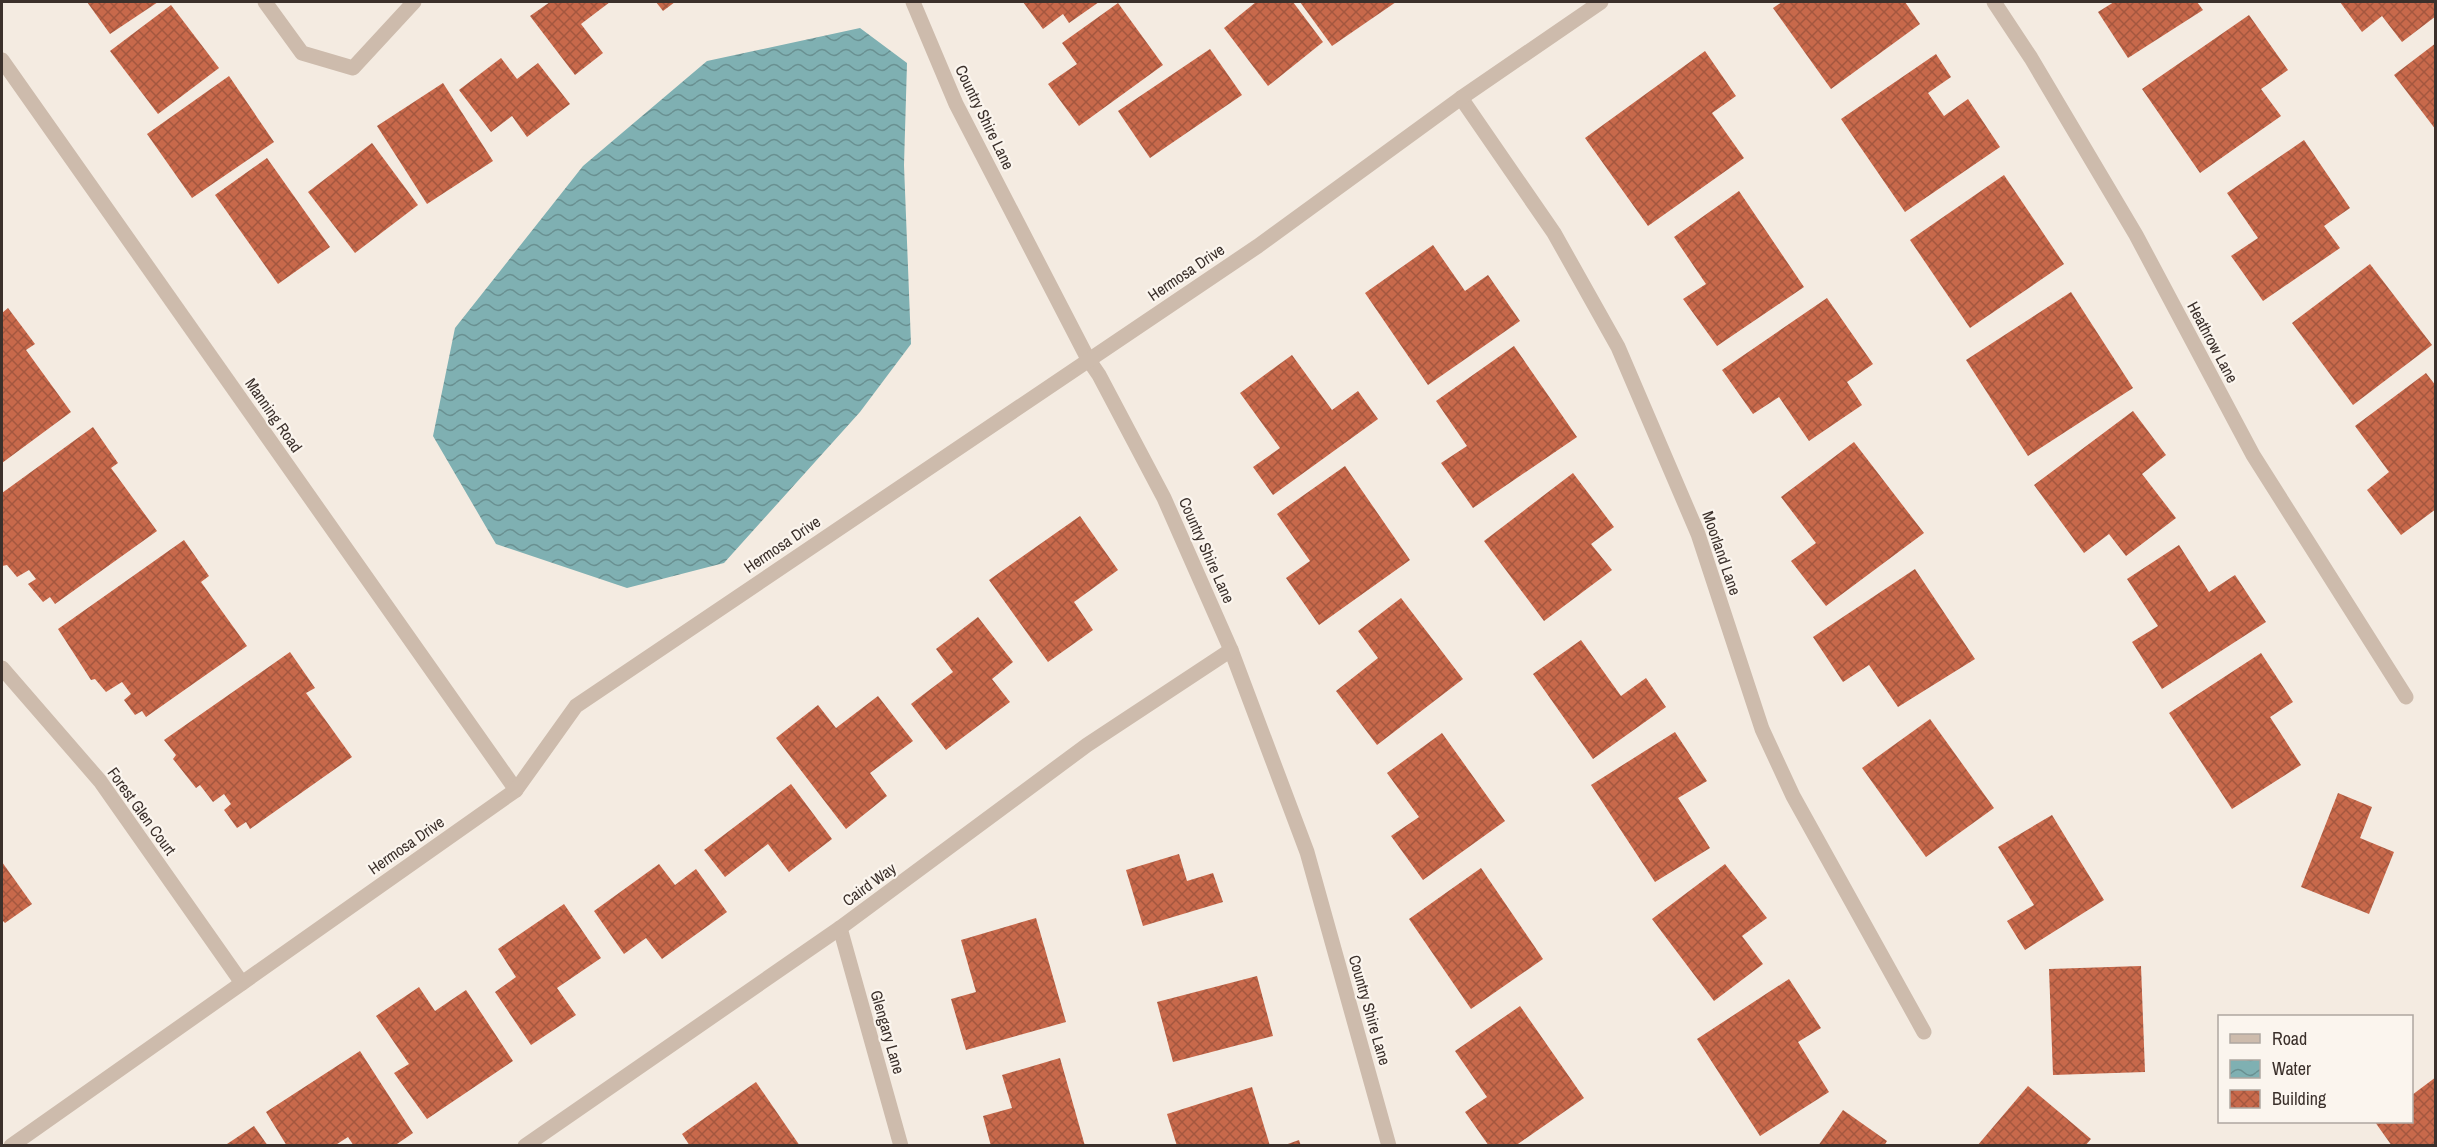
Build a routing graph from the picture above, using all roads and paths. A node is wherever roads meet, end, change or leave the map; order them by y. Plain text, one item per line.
1 (265, 2) edge
2 (414, 2) edge
3 (913, 2) edge
4 (1601, 2) edge
5 (1994, 2) edge
6 (2, 60) edge
7 (1461, 98) junction
8 (1088, 359) junction
9 (1231, 650) junction
10 (2, 668) edge
11 (2406, 696) dead end
12 (516, 790) junction
13 (840, 928) junction
14 (242, 983) junction
15 (1924, 1032) dead end
16 (11, 1146) edge
17 (525, 1146) edge
18 (901, 1146) edge
19 (1389, 1146) edge

1 - 2 street
3 - 8 street, Country Shire Lane
4 - 7 street, Hermosa Drive
5 - 11 street, Heathrow Lane
6 - 12 street, Manning Road
7 - 8 street, Hermosa Drive
7 - 15 street, Moorland Lane
8 - 9 street, Country Shire Lane
8 - 12 street, Hermosa Drive
9 - 13 street, Caird Way
9 - 19 street, Country Shire Lane
10 - 14 street, Forest Glen Court
12 - 14 street, Hermosa Drive
13 - 17 street, Caird Way
13 - 18 street, Glengary Lane
14 - 16 street, Hermosa Drive

